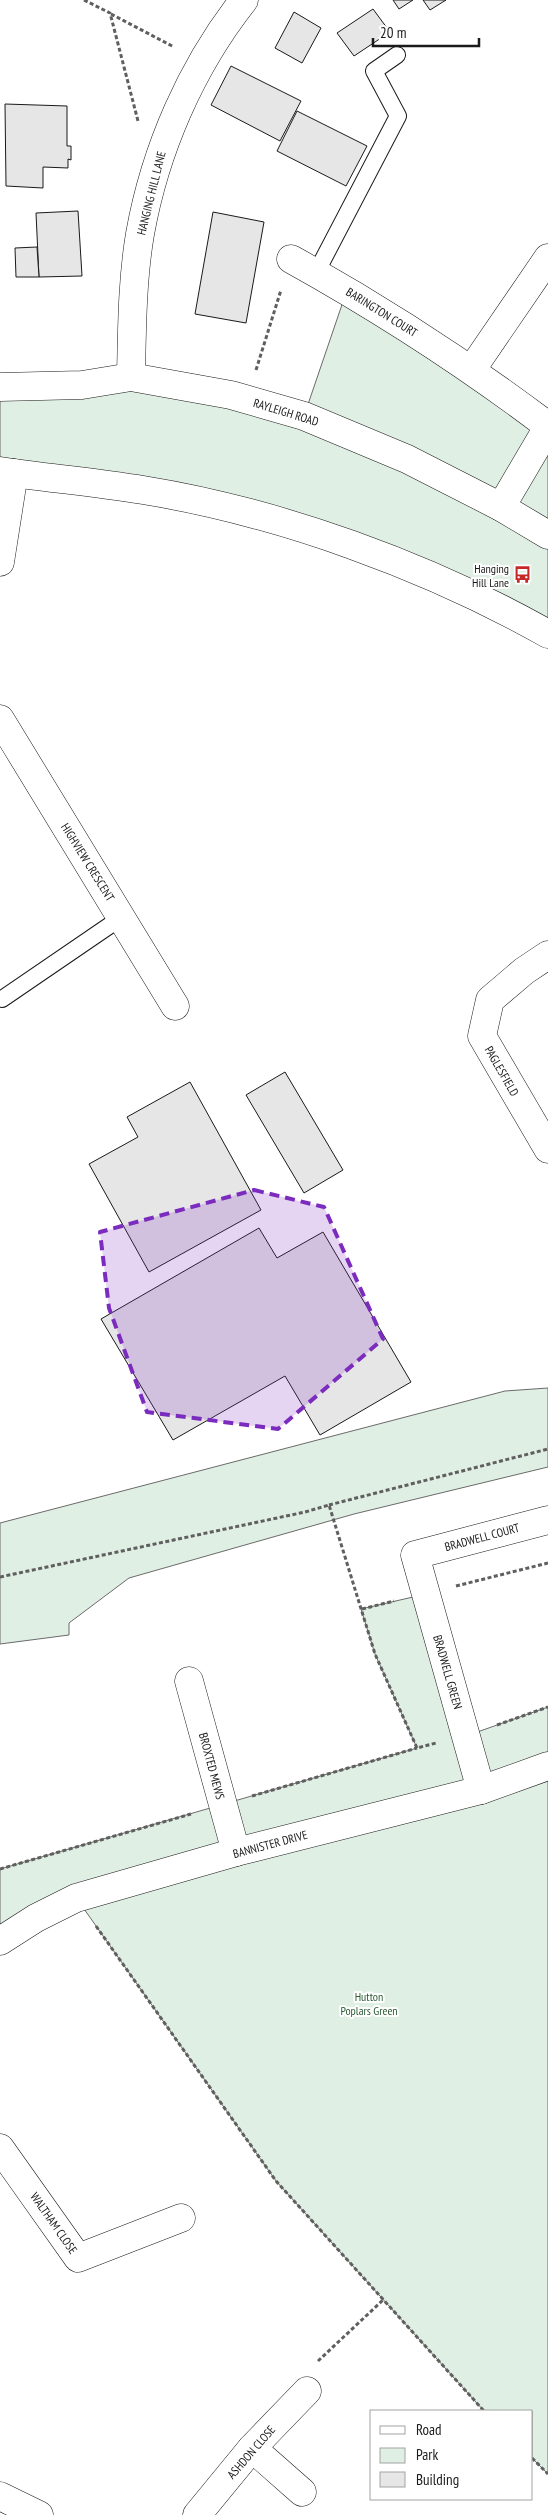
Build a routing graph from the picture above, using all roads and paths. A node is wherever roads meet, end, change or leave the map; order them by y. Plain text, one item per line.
1 (84, 0) edge
2 (244, 0) edge
3 (110, 13) junction
4 (397, 55) dead end
5 (202, 62) junction
6 (165, 142) junction
7 (548, 258) edge
8 (291, 259) joint
9 (316, 272) junction
10 (472, 369) junction
11 (131, 377) junction
12 (0, 387) edge
13 (247, 400) junction
14 (548, 426) edge
15 (7, 472) edge
16 (501, 507) junction
17 (548, 535) edge
18 (0, 562) edge
19 (548, 634) edge
20 (0, 719) edge
21 (122, 917) junction
22 (548, 955) edge
23 (2, 999) dead end
24 (175, 1006) dead end
25 (548, 1149) edge
26 (548, 1449) edge
27 (329, 1505) junction
28 (548, 1520) edge
29 (415, 1554) joint
30 (548, 1563) edge
31 (0, 1577) edge
32 (426, 1594) junction
33 (189, 1681) dead end
34 (548, 1707) edge
35 (466, 1736) junction
36 (548, 1766) edge
37 (481, 1790) junction
38 (236, 1852) junction
39 (76, 1898) junction
40 (0, 1941) edge
41 (0, 2148) edge
42 (181, 2218) dead end
43 (383, 2300) junction
44 (307, 2391) joint
45 (483, 2410) edge
46 (252, 2448) junction
47 (533, 2459) edge
48 (548, 2474) edge
49 (302, 2492) dead end
50 (0, 2496) edge
51 (38, 2515) edge
52 (197, 2515) edge

1 - 3 path
2 - 5 street, HANGING HILL LANE
3 - 5 path
3 - 6 path
4 - 9 lane
5 - 6 street, HANGING HILL LANE
6 - 11 street, HANGING HILL LANE
7 - 10 street
8 - 9 street, BARINGTON COURT
8 - 13 path
9 - 10 street, BARINGTON COURT
10 - 14 street, BARINGTON COURT
11 - 12 street, RAYLEIGH ROAD
11 - 13 street, RAYLEIGH ROAD
13 - 16 street, RAYLEIGH ROAD
14 - 16 street, BARINGTON COURT
15 - 18 street
15 - 19 street
16 - 17 street, RAYLEIGH ROAD
20 - 21 street, HIGHVIEW CRESCENT
21 - 23 lane
21 - 24 street, HIGHVIEW CRESCENT
22 - 25 street, PAGLESFIELD
26 - 27 path
27 - 31 path
27 - 35 path
28 - 29 street, BRADWELL COURT
29 - 32 street, BRADWELL GREEN
30 - 32 path
32 - 35 street, BRADWELL GREEN
33 - 38 street, BROXTED MEWS
34 - 35 path
35 - 37 street, BRADWELL GREEN
36 - 37 street, BANNISTER DRIVE
37 - 38 street, BANNISTER DRIVE
38 - 39 street, BANNISTER DRIVE
39 - 40 street, BANNISTER DRIVE
39 - 43 path
41 - 42 street, WALTHAM CLOSE
43 - 44 path
43 - 45 path
44 - 46 street, ASHDON CLOSE
46 - 49 street
46 - 52 street, ASHDON CLOSE
47 - 48 path
50 - 51 street

